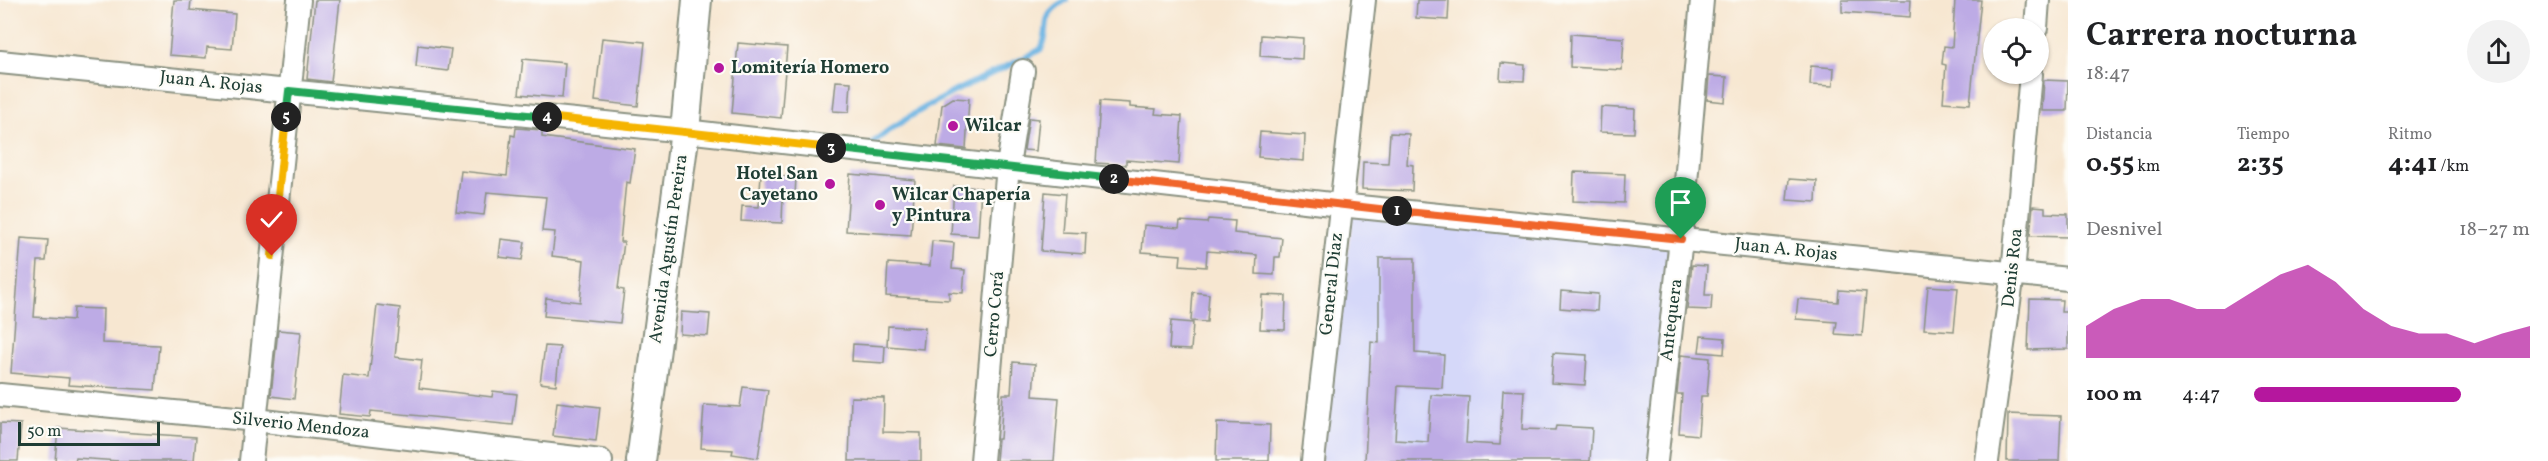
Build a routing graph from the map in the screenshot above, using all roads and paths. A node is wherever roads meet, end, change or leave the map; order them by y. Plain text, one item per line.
1 (299, 0) edge
2 (697, 0) edge
3 (1364, 0) edge
4 (1702, 0) edge
5 (2038, 0) edge
6 (2037, 18) edge
7 (0, 62) edge
8 (1023, 71) dead end
9 (2030, 84) edge
10 (289, 91) junction
11 (684, 131) junction
12 (1008, 166) junction
13 (1340, 205) junction
14 (1681, 239) junction
15 (2013, 273) junction
16 (2068, 279) edge
17 (0, 395) edge
18 (256, 420) junction
19 (251, 461) edge
20 (601, 461) edge
21 (641, 461) edge
22 (982, 461) edge
23 (1313, 461) edge
24 (1656, 461) edge
25 (1987, 461) edge

1 - 10 street
2 - 11 main road, Avenida Agustín Pereira
3 - 13 street, General Diaz
4 - 14 street, Antequera
5 - 6 street
7 - 10 street, Juan A. Rojas
8 - 12 street, Cerro Corá
9 - 15 street, Denis Roa
10 - 11 street, Juan A. Rojas
10 - 18 street
11 - 12 street, Juan A. Rojas
11 - 21 main road, Avenida Agustín Pereira
12 - 13 street, Juan A. Rojas
12 - 22 street, Cerro Corá
13 - 14 street, Juan A. Rojas
13 - 23 street, General Diaz
14 - 15 street, Juan A. Rojas
14 - 24 street, Antequera
15 - 16 street, Juan A. Rojas
15 - 25 street, Denis Roa
17 - 18 street, Silverio Mendoza
18 - 19 street
18 - 20 street, Silverio Mendoza

